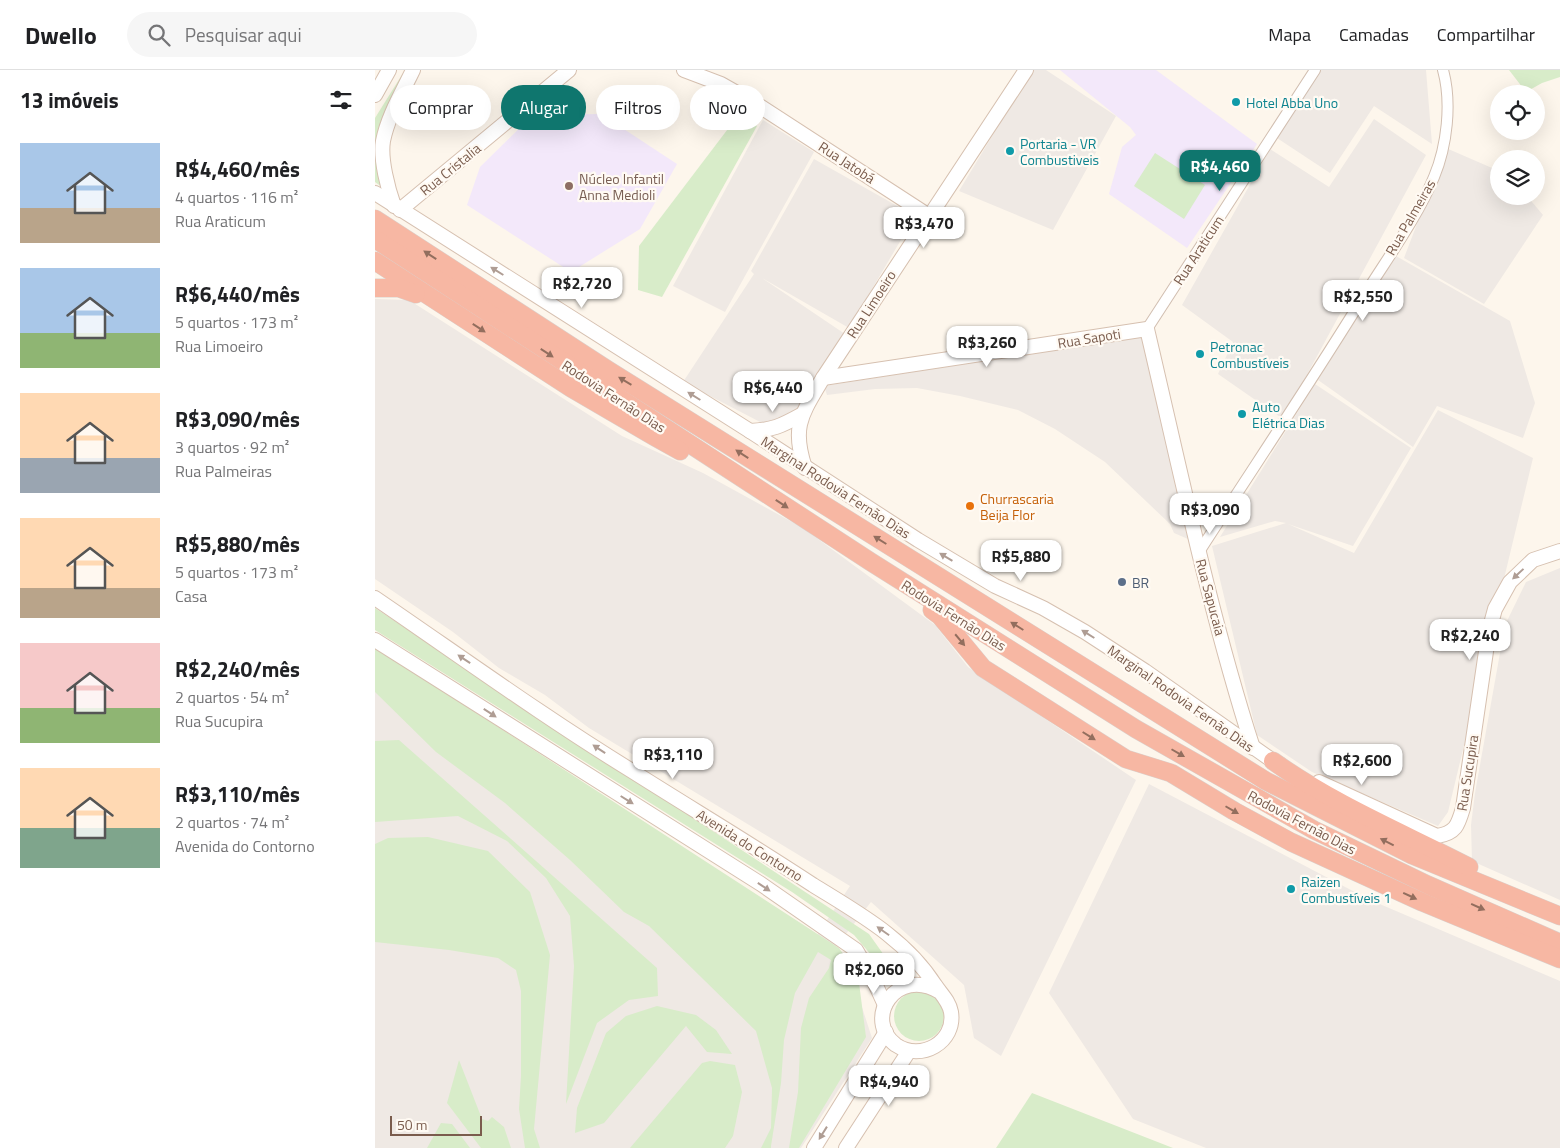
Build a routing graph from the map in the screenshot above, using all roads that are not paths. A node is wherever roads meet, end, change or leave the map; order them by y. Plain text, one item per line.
1 (389, 70) edge
2 (413, 70) edge
3 (569, 70) edge
4 (684, 70) edge
5 (1026, 70) edge
6 (1315, 70) edge
7 (1443, 70) edge
8 (375, 95) edge
9 (375, 193) edge
10 (397, 208) junction
11 (929, 216) junction
12 (375, 219) edge
13 (375, 239) edge
14 (375, 261) edge
15 (375, 288) edge
16 (438, 302) junction
17 (1147, 329) junction
18 (823, 378) junction
19 (801, 415) junction
20 (750, 431) junction
21 (805, 468) junction
22 (760, 491) junction
23 (1560, 551) edge
24 (1199, 552) junction
25 (871, 562) junction
26 (375, 598) edge
27 (375, 640) edge
28 (1253, 748) junction
29 (1273, 761) junction
30 (1560, 915) edge
31 (1560, 942) edge
32 (1560, 960) edge
33 (939, 992) junction
34 (885, 1005) junction
35 (886, 1032) junction
36 (909, 1051) junction
37 (814, 1148) edge
38 (846, 1148) edge

1 - 8 street
2 - 10 street
3 - 10 street, Rua Cristalia
4 - 11 street, Rua Jatobá
5 - 11 street, Rua Limoeiro
6 - 17 street, Rua Araticum
7 - 24 street, Rua Palmeiras
9 - 10 street, Marginal Rodovia Fernão Dias
20 -> 10 street, Marginal Rodovia Fernão Dias
11 - 18 street, Rua Limoeiro
30 -> 12 highway, Rodovia Fernão Dias
13 -> 22 highway, Rodovia Fernão Dias
14 - 16 highway
15 - 16 highway
16 -> 22 highway
17 - 18 street, Rua Sapoti
17 - 24 street, Rua Sapucaia
18 - 19 street, Rua Limoeiro
19 - 20 street
19 - 21 street, Rua Limoeiro
20 - 21 street, Marginal Rodovia Fernão Dias
28 -> 21 street, Marginal Rodovia Fernão Dias
22 -> 25 highway, Rodovia Fernão Dias
23 -> 29 street, Rua Sucupira
24 - 28 street, Rua Sapucaia
25 -> 31 highway, Rodovia Fernão Dias
25 -> 32 highway
33 -> 26 street, Avenida do Contorno
27 -> 34 street, Avenida do Contorno
28 - 29 street, Marginal Rodovia Fernão Dias
29 - 30 highway
33 - 34 street
33 - 36 street, Avenida do Contorno
34 - 35 street
35 - 36 street
35 -> 37 street
36 - 38 street

